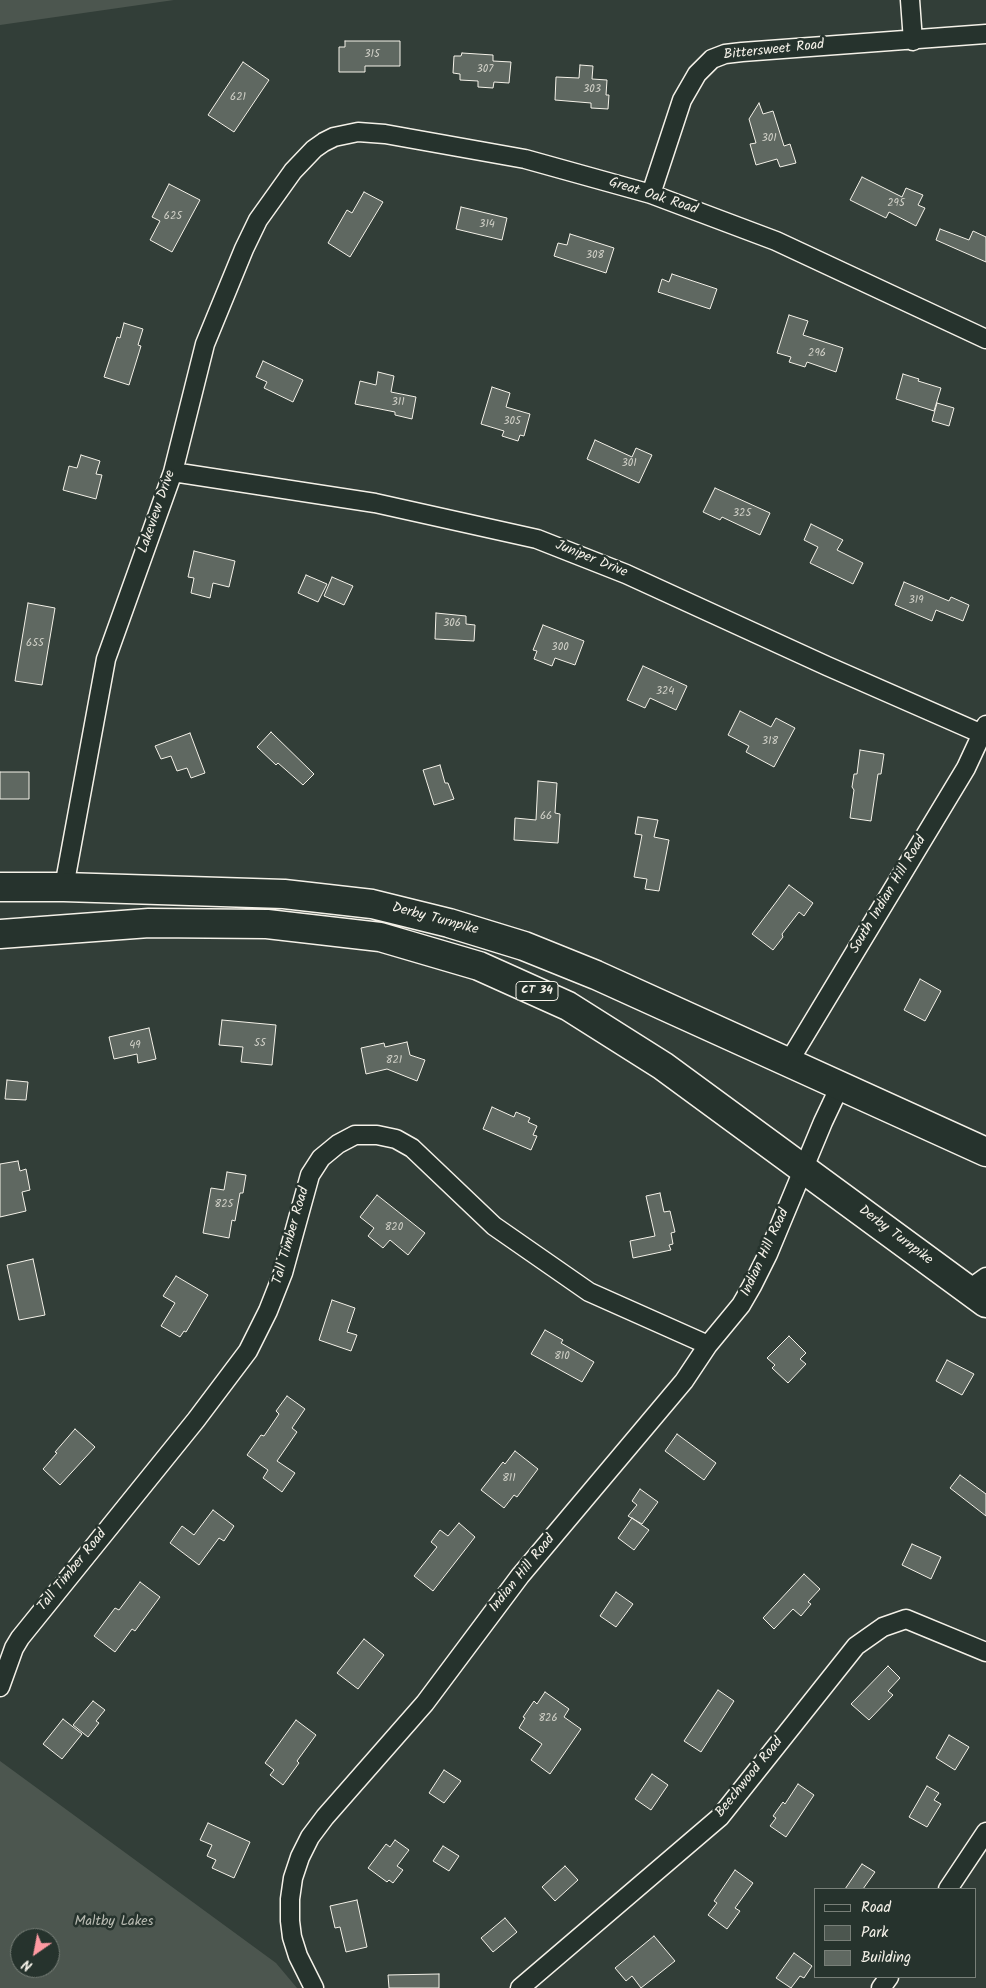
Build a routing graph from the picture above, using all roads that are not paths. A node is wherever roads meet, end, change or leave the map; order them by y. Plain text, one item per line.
1 (910, 0) edge
2 (986, 34) edge
3 (913, 41) junction
4 (306, 157) joint
5 (651, 194) junction
6 (986, 339) edge
7 (173, 472) junction
8 (984, 729) edge
9 (0, 887) edge
10 (64, 887) junction
11 (0, 934) edge
12 (788, 1063) junction
13 (840, 1086) junction
14 (986, 1152) edge
15 (804, 1168) junction
16 (980, 1290) edge
17 (708, 1345) junction
18 (986, 1652) edge
19 (0, 1687) edge
20 (986, 1832) edge
21 (949, 1888) edge
22 (314, 1988) edge
23 (520, 1988) edge

1 - 3 street
2 - 3 street, Bittersweet Road
3 - 5 street, Bittersweet Road
4 - 5 street, Great Oak Road
4 - 7 street, Lakeview Drive
5 - 6 street, Great Oak Road
7 - 8 street, Juniper Drive
7 - 10 street, Lakeview Drive
8 - 12 street, South Indian Hill Road
9 - 10 highway, Derby Turnpike / CT 34
10 - 12 highway, Derby Turnpike / CT 34
11 - 15 highway, Derby Turnpike / CT 34
12 - 13 highway, Derby Turnpike / CT 34
13 - 14 highway, Derby Turnpike / CT 34
13 - 15 street
15 - 16 highway, Derby Turnpike / CT 34
15 - 17 street, Indian Hill Road
17 - 19 street, Tall Timber Road
17 - 22 street, Indian Hill Road
18 - 23 street, Beechwood Road
20 - 21 street

